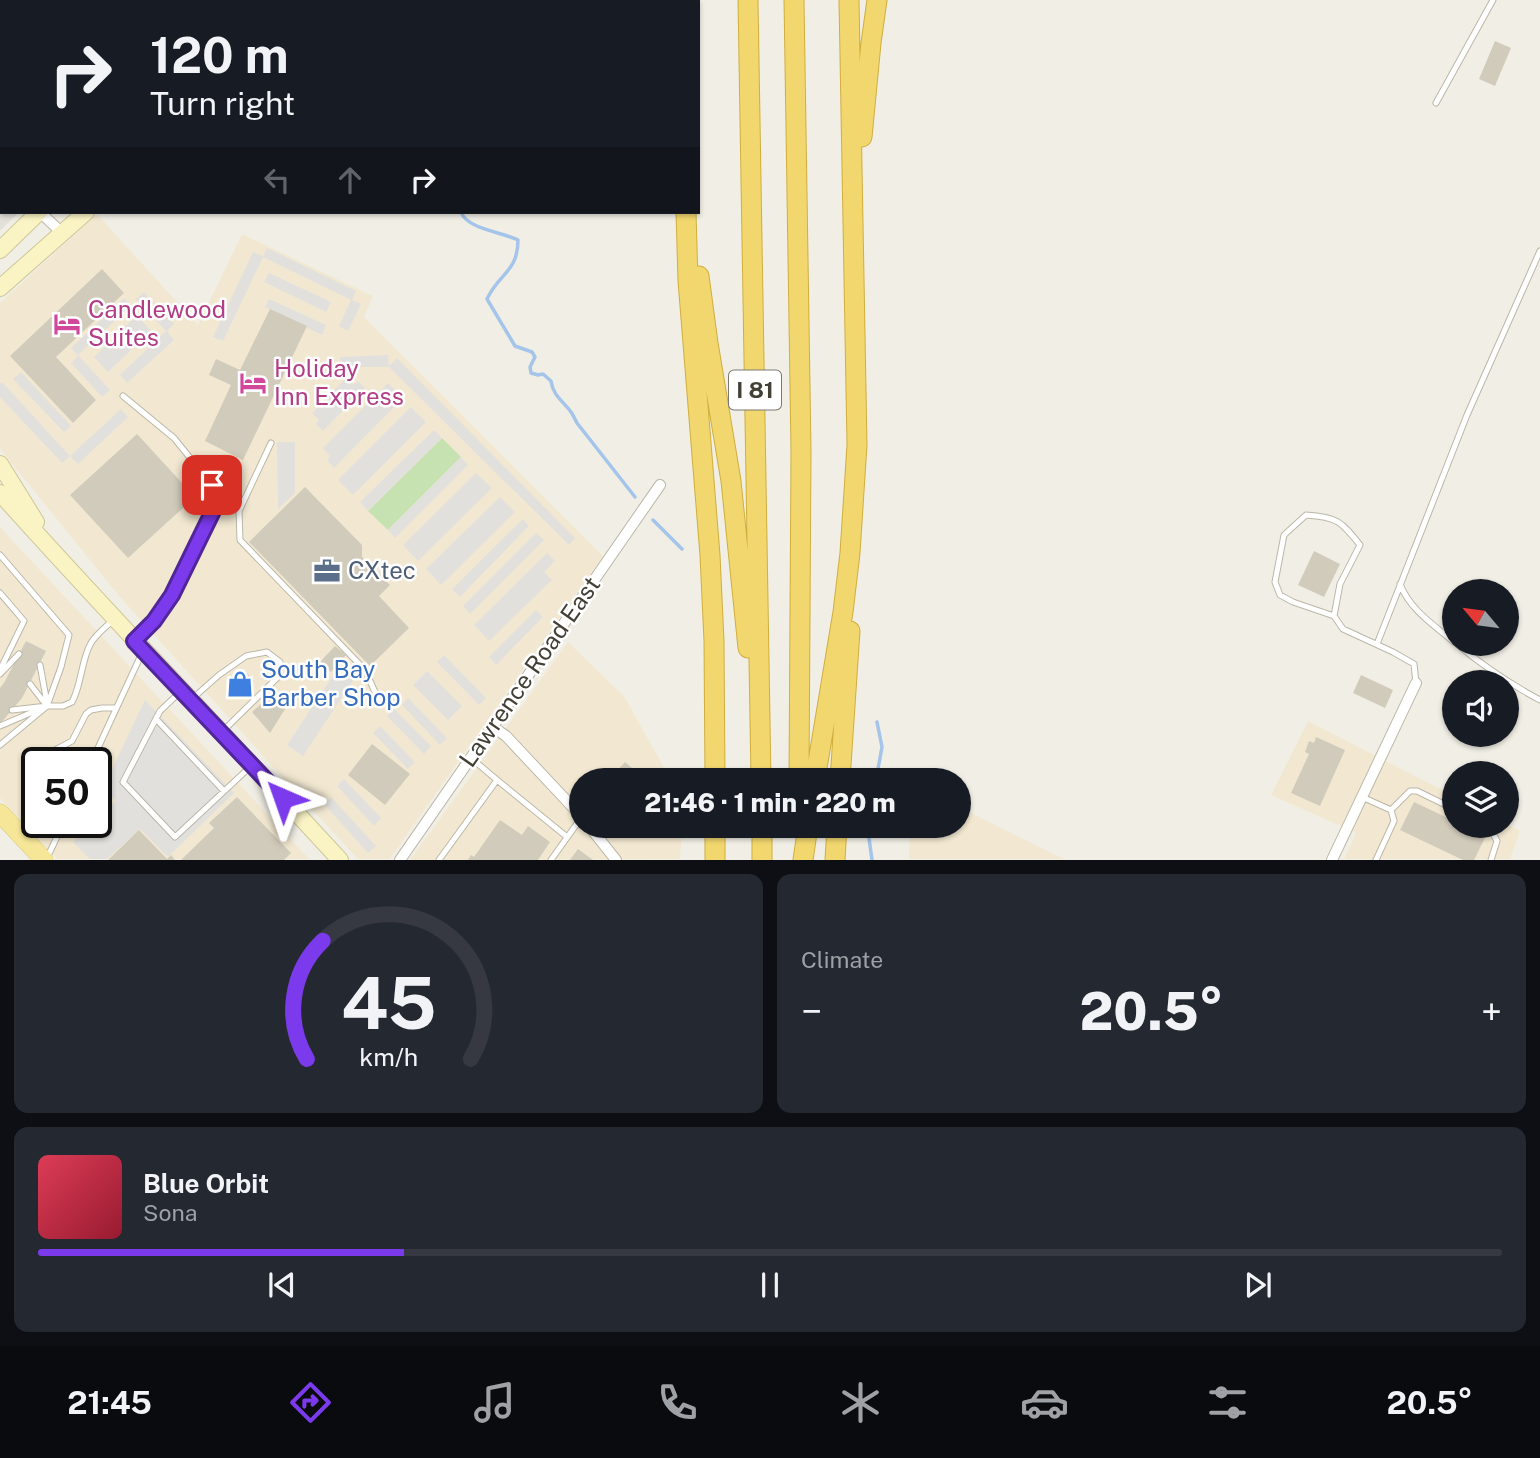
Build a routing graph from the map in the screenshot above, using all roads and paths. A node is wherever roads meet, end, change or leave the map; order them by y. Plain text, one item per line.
1 (748, 0) edge
2 (794, 0) edge
3 (849, 0) edge
4 (877, 0) edge
5 (1493, 0) edge
6 (1436, 103) dead end
7 (38, 214) edge
8 (42, 214) edge
9 (84, 214) edge
10 (686, 214) edge
11 (694, 214) edge
12 (62, 233) junction
13 (853, 233) junction
14 (0, 250) edge
15 (1540, 251) edge
16 (0, 288) edge
17 (123, 396) dead end
18 (271, 443) dead end
19 (0, 464) edge
20 (660, 485) dead end
21 (0, 493) edge
22 (850, 553) junction
23 (0, 555) edge
24 (57, 557) junction
25 (1400, 584) junction
26 (0, 593) edge
27 (1334, 616) junction
28 (114, 619) junction
29 (1442, 631) edge
30 (139, 645) junction
31 (1377, 645) junction
32 (19, 654) dead end
33 (1472, 656) edge
34 (40, 665) dead end
35 (0, 674) edge
36 (9, 674) dead end
37 (1416, 683) joint
38 (30, 684) dead end
39 (186, 695) junction
40 (1540, 700) edge
41 (380, 703) dead end
42 (47, 706) junction
43 (116, 708) junction
44 (12, 710) dead end
45 (156, 719) junction
46 (0, 726) edge
47 (493, 727) junction
48 (222, 732) junction
49 (0, 745) edge
50 (61, 747) edge
51 (98, 747) edge
52 (471, 758) junction
53 (252, 765) junction
54 (715, 768) edge
55 (760, 768) edge
56 (761, 768) edge
57 (799, 768) edge
58 (817, 768) edge
59 (841, 768) edge
60 (497, 780) junction
61 (224, 791) junction
62 (1362, 797) junction
63 (1442, 803) edge
64 (569, 804) edge
65 (1391, 810) junction
66 (0, 813) edge
67 (569, 834) edge
68 (567, 837) junction
69 (56, 838) edge
70 (599, 838) edge
71 (715, 838) edge
72 (762, 838) edge
73 (799, 838) edge
74 (805, 838) edge
75 (836, 838) edge
76 (1495, 838) edge
77 (403, 858) edge
78 (45, 859) edge
79 (340, 859) edge
80 (439, 859) edge
81 (551, 859) edge
82 (616, 859) edge
83 (715, 859) edge
84 (762, 859) edge
85 (800, 859) edge
86 (835, 859) edge
87 (1332, 859) edge
88 (1376, 859) edge
89 (1491, 859) edge

1 - 56 highway, I 81
2 - 57 highway, I 81
3 - 13 highway
4 - 13 highway
5 - 6 lane
7 - 14 main road
8 - 12 street
9 - 12 main road
10 - 54 highway
11 - 55 highway
12 - 16 main road
13 - 22 highway
15 - 25 lane
17 - 30 lane
18 - 41 lane
19 - 24 main road
20 - 47 street, Lawrence Road East
21 - 24 main road
22 - 58 highway
22 - 59 highway
23 - 42 lane
24 - 28 main road
25 - 29 lane
25 - 31 lane
26 - 35 lane
27 - 27 lane
27 - 31 lane
28 - 30 main road
28 - 42 lane
30 - 39 main road
30 - 43 lane
31 - 37 lane
32 - 35 lane
33 - 40 lane
34 - 42 lane
35 - 36 lane
37 - 62 street
38 - 42 lane
39 - 45 lane
39 - 48 main road
39 - 48 lane
42 - 44 lane
42 - 46 lane
42 - 49 lane
43 - 50 lane
43 - 51 lane
45 - 61 lane
45 - 61 lane
47 - 52 street, Lawrence Road East
47 - 64 street
48 - 53 main road
52 - 60 lane
52 - 77 street, Lawrence Road East
53 - 61 lane
53 - 79 main road
60 - 68 lane
60 - 80 lane
62 - 65 lane
62 - 87 street
63 - 65 lane
65 - 88 lane
66 - 78 main road
67 - 68 lane
68 - 81 lane
69 - 78 lane
70 - 82 street
71 - 83 highway
72 - 84 highway
73 - 85 highway
74 - 85 highway
75 - 86 highway
76 - 89 lane

